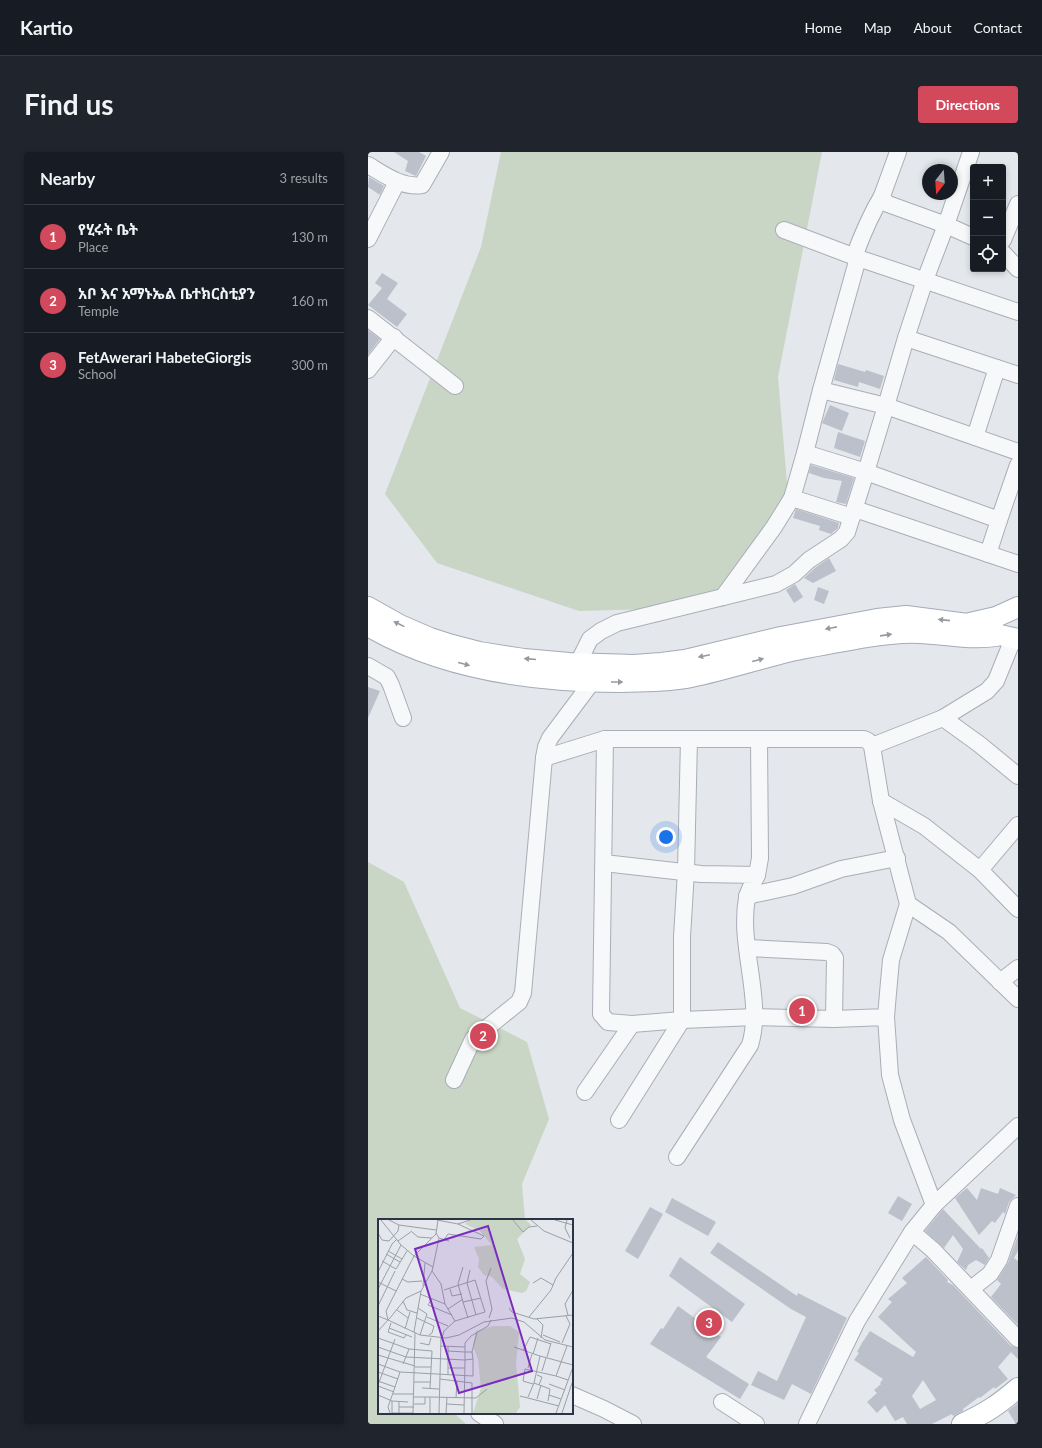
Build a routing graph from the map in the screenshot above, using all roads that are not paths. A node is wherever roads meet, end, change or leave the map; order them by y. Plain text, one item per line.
1 (441, 152) edge
2 (898, 152) edge
3 (971, 152) edge
4 (368, 165) edge
5 (397, 182) junction
6 (882, 196) junction
7 (1018, 204) edge
8 (946, 225) junction
9 (784, 230) dead end
10 (1005, 236) edge
11 (970, 237) edge
12 (368, 239) edge
13 (1006, 257) edge
14 (856, 258) junction
15 (1018, 269) edge
16 (926, 280) junction
17 (1018, 312) edge
18 (368, 318) edge
19 (394, 337) junction
20 (906, 338) junction
21 (997, 368) junction
22 (368, 370) edge
23 (1018, 375) edge
24 (455, 386) dead end
25 (821, 390) junction
26 (886, 406) junction
27 (974, 437) junction
28 (1018, 452) edge
29 (805, 453) junction
30 (1018, 465) edge
31 (866, 472) junction
32 (792, 498) junction
33 (854, 513) junction
34 (999, 520) junction
35 (988, 554) junction
36 (1018, 564) edge
37 (723, 598) junction
38 (368, 607) edge
39 (1018, 607) edge
40 (970, 623) junction
41 (368, 626) edge
42 (1010, 638) edge
43 (428, 646) junction
44 (728, 659) junction
45 (368, 666) edge
46 (570, 668) junction
47 (592, 682) junction
48 (403, 718) dead end
49 (943, 718) junction
50 (605, 739) junction
51 (689, 739) junction
52 (759, 740) junction
53 (872, 746) junction
54 (544, 758) junction
55 (1018, 776) edge
56 (881, 801) junction
57 (1018, 825) edge
58 (897, 858) junction
59 (604, 863) junction
60 (980, 870) junction
61 (686, 871) junction
62 (757, 875) junction
63 (747, 896) junction
64 (908, 904) junction
65 (1018, 909) edge
66 (747, 948) junction
67 (1018, 968) edge
68 (1000, 982) junction
69 (1018, 1000) edge
70 (755, 1017) junction
71 (886, 1017) junction
72 (834, 1019) junction
73 (682, 1020) junction
74 (632, 1024) junction
75 (454, 1080) dead end
76 (585, 1092) dead end
77 (619, 1120) dead end
78 (1018, 1126) edge
79 (677, 1157) dead end
80 (934, 1205) junction
81 (1018, 1206) edge
82 (912, 1232) junction
83 (971, 1289) junction
84 (1018, 1339) edge
85 (1018, 1388) edge
86 (573, 1395) edge
87 (722, 1402) dead end
88 (481, 1414) edge
89 (495, 1424) edge
90 (633, 1424) edge
91 (756, 1424) edge
92 (807, 1424) edge
93 (962, 1424) edge

1 - 5 street
2 - 6 street
3 - 8 street
4 - 5 street
5 - 12 street
6 - 8 street
6 - 14 street
7 - 10 street
8 - 11 street
8 - 16 street
9 - 14 street
13 - 15 street
14 - 16 street
14 - 25 street
16 - 17 street
16 - 20 street
18 - 19 street
19 - 22 street
19 - 24 street
20 - 21 street
20 - 26 street
21 - 23 street
21 - 27 street
25 - 26 street
25 - 29 street
26 - 27 street
26 - 31 street
27 - 28 street
29 - 31 street
29 - 32 street
30 - 34 street
31 - 33 street
31 - 34 street
32 - 33 street
32 - 37 street
33 - 35 street
33 - 37 street
34 - 35 street
35 - 36 street
37 - 46 street
43 -> 38 main road
39 - 40 main road
40 - 42 main road
40 -> 44 main road
41 - 43 main road
44 -> 42 main road
42 - 49 street
43 - 46 main road
44 -> 46 main road
47 -> 44 main road
45 - 48 street
46 - 47 main road
47 - 54 street
49 - 53 street
49 - 55 street
50 - 51 street
50 - 54 street
50 - 59 street
51 - 52 street
51 - 61 street
52 - 53 street
52 - 62 street
53 - 56 street
54 - 75 street
56 - 58 street
56 - 60 street
57 - 60 street
58 - 63 street
58 - 64 street
59 - 61 street
59 - 74 street
60 - 65 street
61 - 62 street
61 - 73 street
62 - 63 street
63 - 66 street
64 - 68 street
64 - 71 street
66 - 70 street
66 - 72 street
67 - 68 street
68 - 69 street
70 - 72 street
70 - 73 street
70 - 79 street
71 - 72 street
71 - 80 street
73 - 74 street
73 - 77 street
74 - 76 street
78 - 80 street
80 - 82 street
81 - 83 street
82 - 83 street
82 - 92 street
83 - 84 street
85 - 93 main road
86 - 90 street
87 - 91 street
88 - 89 street

